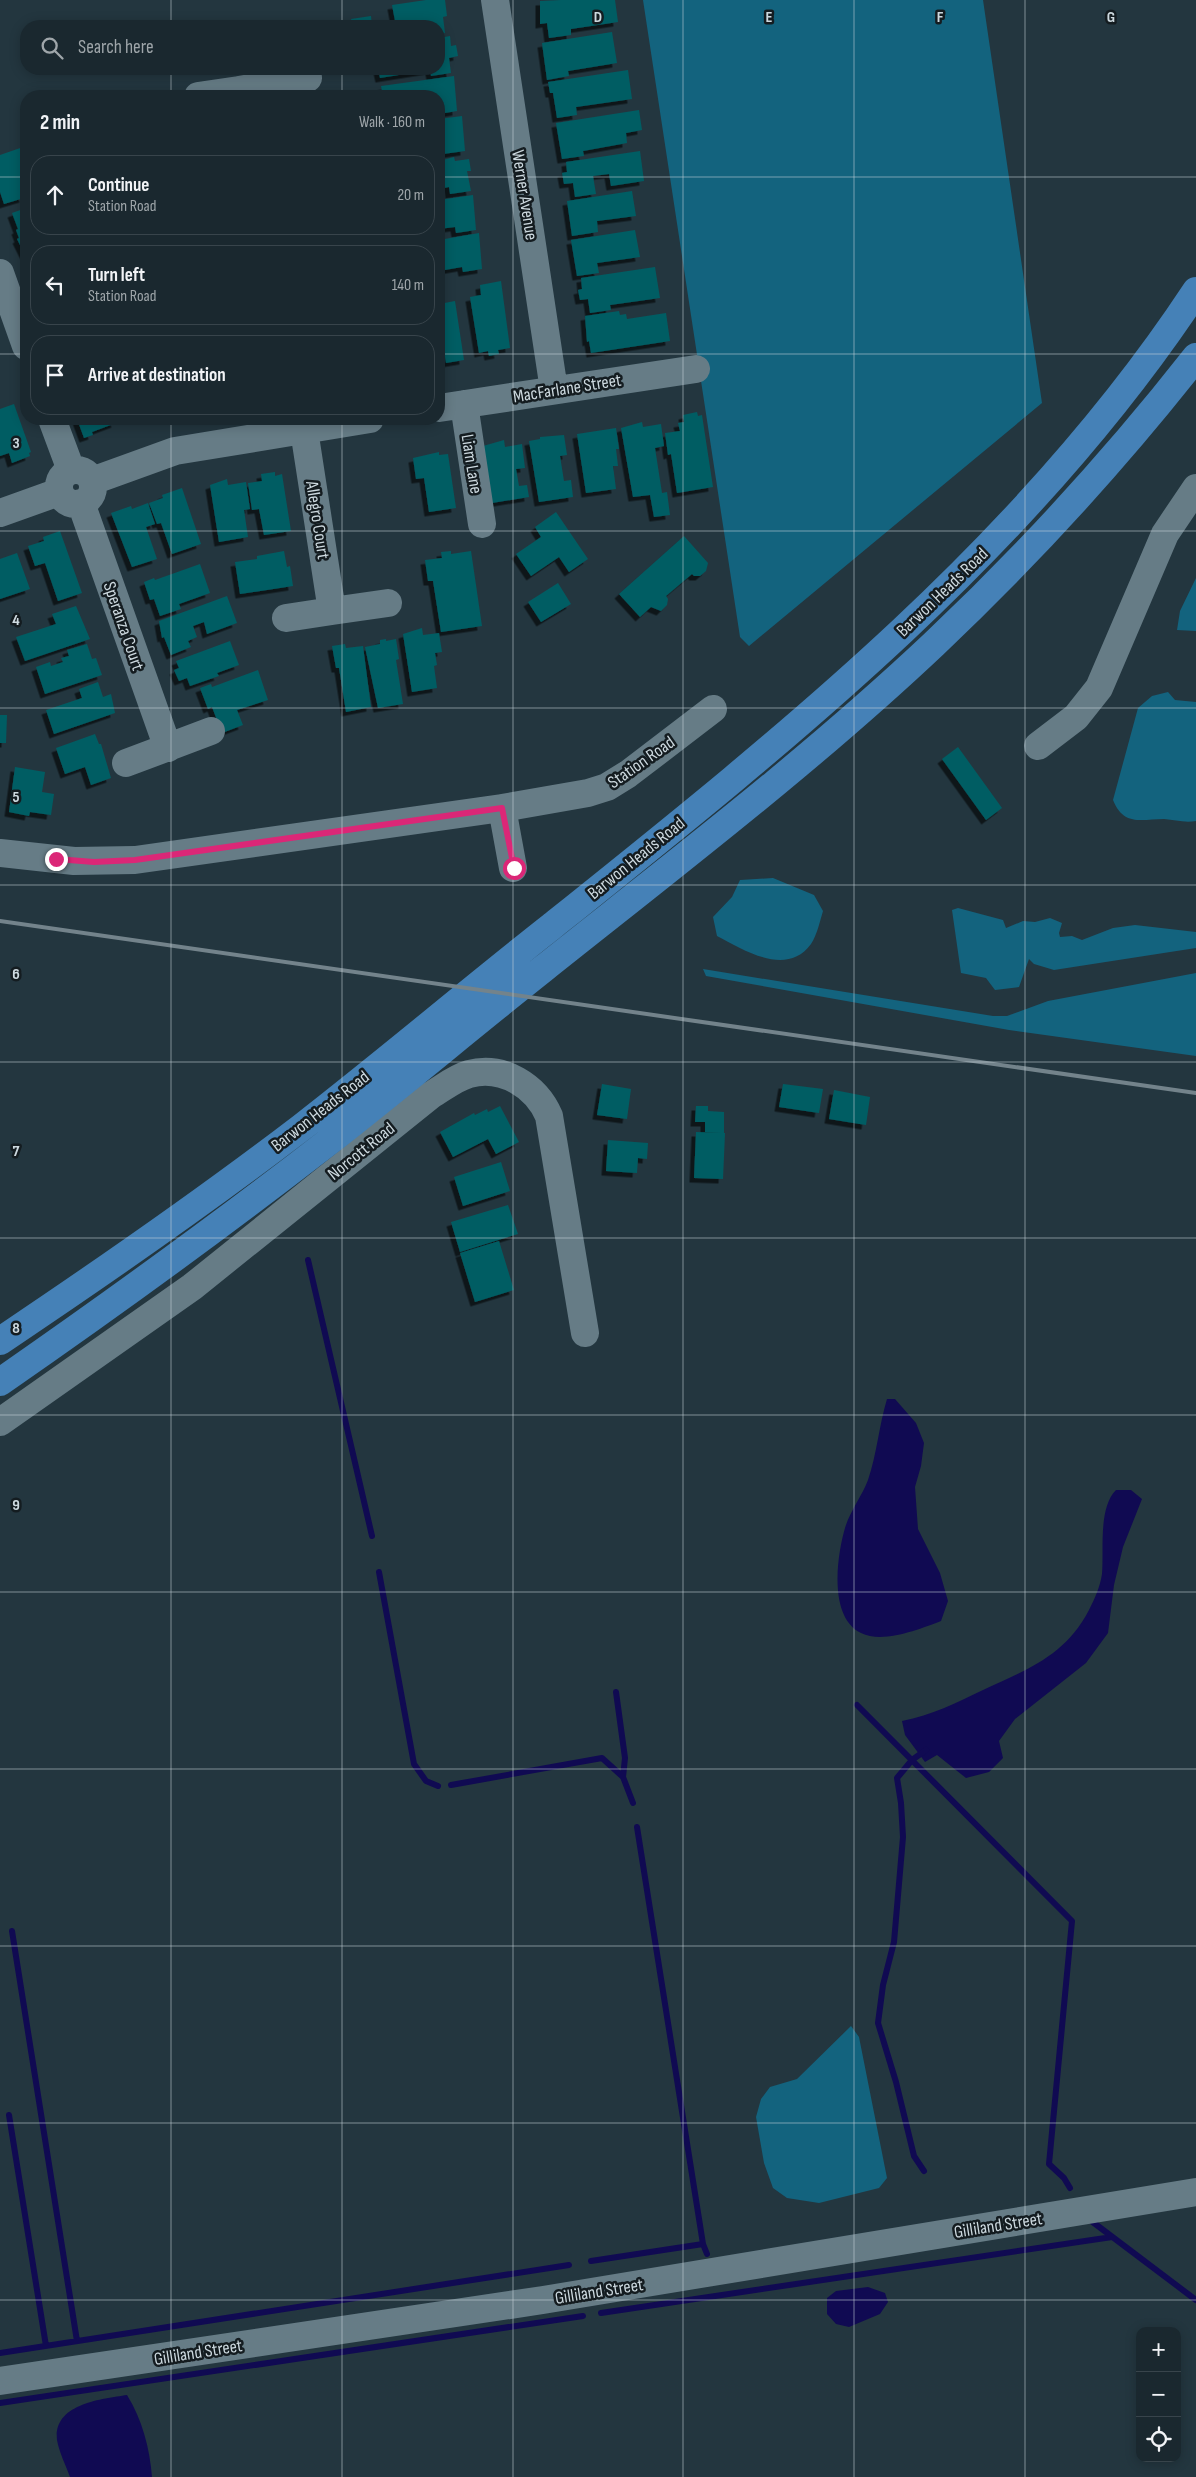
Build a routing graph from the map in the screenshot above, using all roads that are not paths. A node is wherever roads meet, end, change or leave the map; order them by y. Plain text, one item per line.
1 (495, 0) edge
2 (308, 78) dead end
3 (254, 90) edge
4 (0, 273) edge
5 (1196, 291) edge
6 (20, 329) edge
7 (1196, 356) edge
8 (696, 369) dead end
9 (554, 390) junction
10 (451, 406) edge
11 (54, 425) edge
12 (334, 425) edge
13 (263, 427) edge
14 (304, 430) junction
15 (76, 486) junction
16 (1196, 488) edge
17 (0, 513) edge
18 (482, 524) dead end
19 (388, 603) dead end
20 (332, 611) junction
21 (286, 618) dead end
22 (713, 709) dead end
23 (211, 731) dead end
24 (1038, 746) dead end
25 (168, 748) junction
26 (126, 764) dead end
27 (502, 808) junction
28 (0, 853) edge
29 (514, 868) dead end
30 (585, 1333) dead end
31 (0, 1341) edge
32 (0, 1382) edge
33 (0, 1422) edge
34 (1196, 2192) edge
35 (0, 2381) edge

1 - 9 street, Werner Avenue
2 - 3 street
4 - 6 street
5 - 31 main road, Barwon Heads Road
7 - 32 main road, Barwon Heads Road
8 - 9 street, MacFarlane Street
9 - 10 street, MacFarlane Street
10 - 18 street, Liam Lane
11 - 15 street, Speranza Court
12 - 14 street
13 - 14 street
13 - 15 street
14 - 20 street, Allegro Court
15 - 17 street
15 - 25 street, Speranza Court
16 - 24 street
19 - 20 street
20 - 21 street
22 - 27 street, Station Road
23 - 25 street
25 - 26 street
27 - 28 street, Station Road
27 - 29 street
30 - 33 street, Norcott Road
34 - 35 street, Gilliland Street

